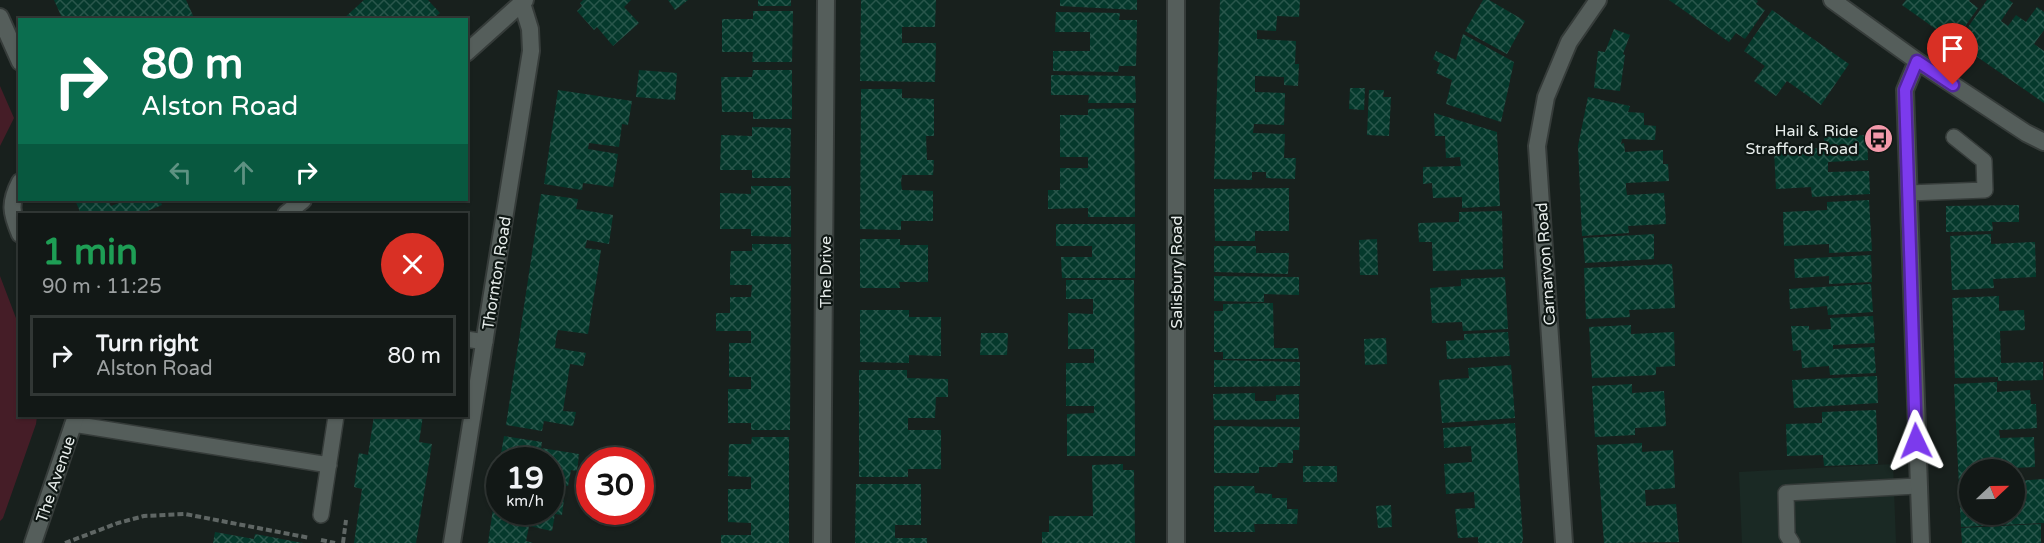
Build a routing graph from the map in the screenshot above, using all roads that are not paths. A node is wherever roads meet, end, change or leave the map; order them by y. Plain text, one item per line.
1 (826, 0) edge
2 (1176, 0) edge
3 (1598, 0) edge
4 (1832, 0) edge
5 (524, 2) edge
6 (1853, 6) edge
7 (0, 17) edge
8 (468, 51) edge
9 (18, 58) edge
10 (1917, 61) junction
11 (1954, 137) dead end
12 (2044, 142) edge
13 (18, 186) edge
14 (1909, 193) junction
15 (302, 201) edge
16 (287, 213) edge
17 (18, 229) edge
18 (468, 339) edge
19 (484, 342) junction
20 (336, 417) edge
21 (75, 420) edge
22 (329, 465) junction
23 (1917, 486) junction
24 (321, 515) dead end
25 (33, 543) edge
26 (452, 543) edge
27 (822, 543) edge
28 (1176, 543) edge
29 (1564, 543) edge
30 (1792, 543) edge
31 (1921, 543) edge

1 - 27 street, The Drive
2 - 28 street, Salisbury Road
3 - 29 street, Carnarvon Road
4 - 6 street
5 - 8 street
5 - 19 street, Thornton Road
6 - 10 street
7 - 9 street
10 - 12 street
10 - 14 street
11 - 14 lane
13 - 17 street
14 - 23 street
15 - 16 street
18 - 19 lane
19 - 26 street, Thornton Road
20 - 22 lane
21 - 22 lane
21 - 25 street, The Avenue
22 - 24 lane
23 - 30 lane
23 - 31 street

